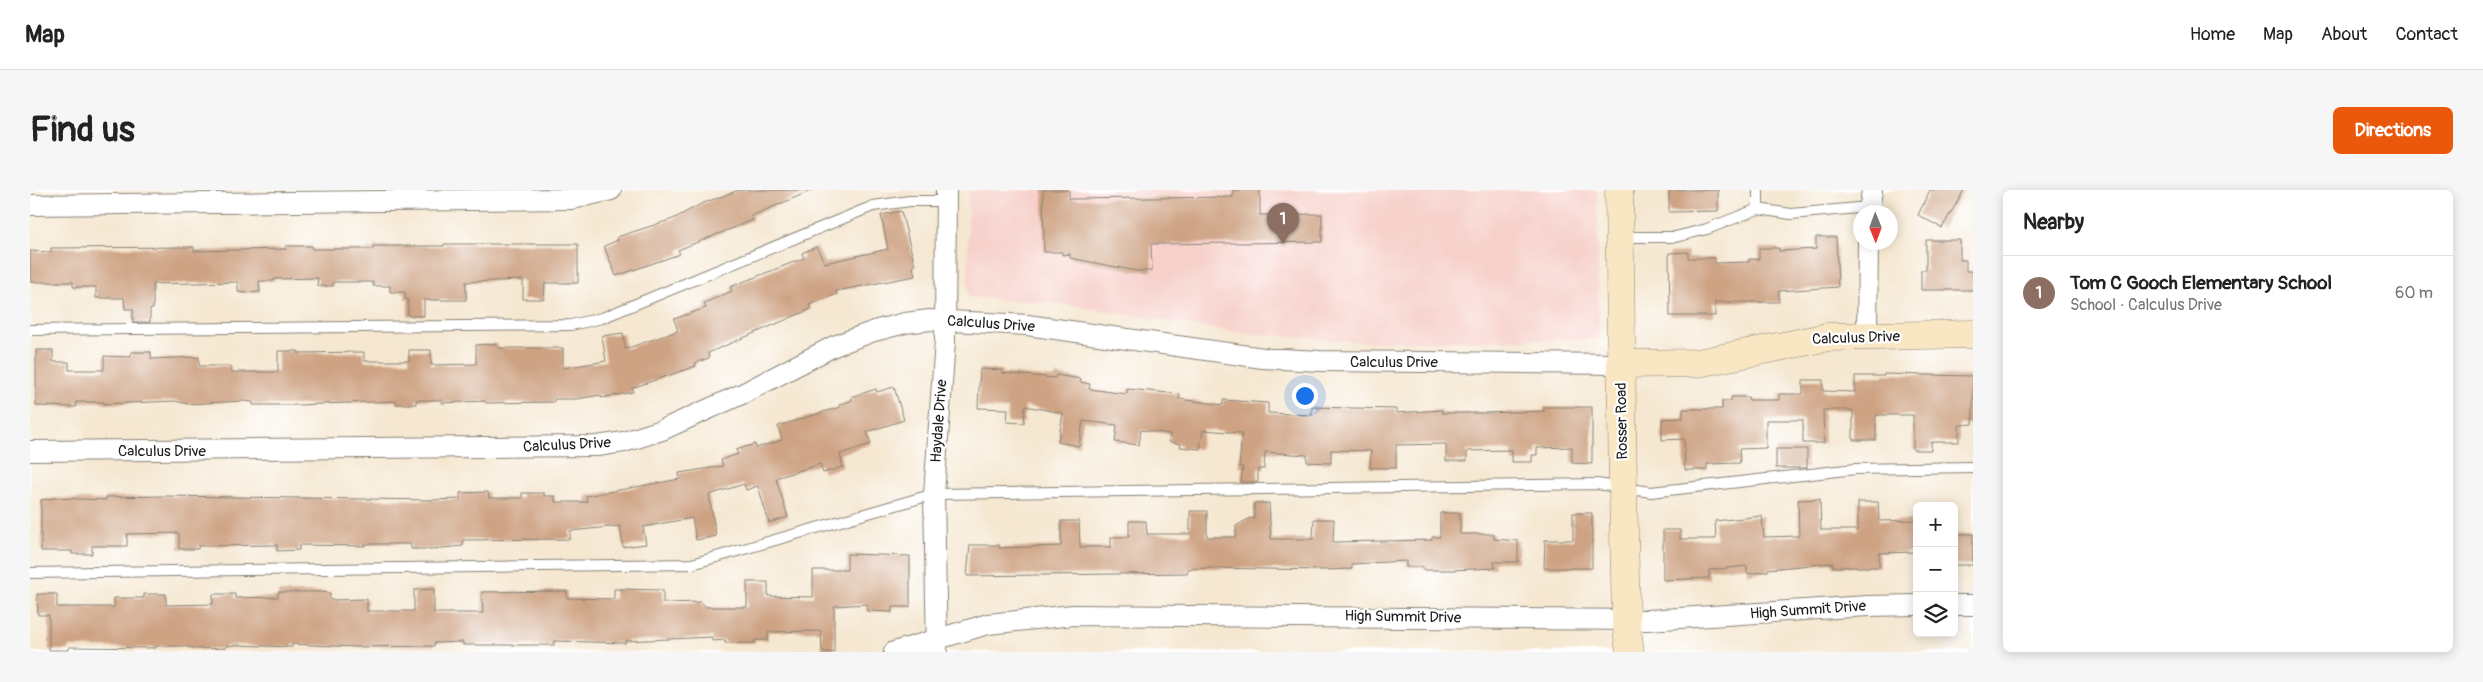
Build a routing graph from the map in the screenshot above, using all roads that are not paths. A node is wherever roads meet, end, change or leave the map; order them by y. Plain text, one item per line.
1 (611, 190) edge
2 (1619, 190) edge
3 (1758, 190) edge
4 (946, 196) edge
5 (1870, 203) edge
6 (30, 206) edge
7 (1758, 208) junction
8 (1620, 237) junction
9 (1868, 250) edge
10 (946, 320) junction
11 (30, 330) edge
12 (1973, 334) edge
13 (1867, 337) junction
14 (1621, 364) junction
15 (30, 452) edge
16 (1973, 468) edge
17 (1623, 489) junction
18 (934, 494) junction
19 (30, 573) edge
20 (1913, 605) edge
21 (1958, 605) edge
22 (1973, 605) edge
23 (1626, 620) junction
24 (937, 646) edge
25 (894, 652) edge
26 (1630, 652) edge

1 - 6 street
2 - 8 street, Rosser Road
3 - 7 lane
4 - 10 street, Haydale Drive
4 - 11 lane
5 - 7 lane
7 - 8 lane
8 - 14 street, Rosser Road
9 - 13 street
10 - 14 street, Calculus Drive
10 - 15 street, Calculus Drive
10 - 18 street, Haydale Drive
12 - 13 street, Calculus Drive
13 - 14 street, Calculus Drive
14 - 17 street, Rosser Road
16 - 17 lane
17 - 18 lane
17 - 23 street, Rosser Road
18 - 19 lane
18 - 24 street, Haydale Drive
20 - 23 street, High Summit Drive
21 - 22 street
23 - 24 street, High Summit Drive
23 - 26 street, Rosser Road
24 - 25 street, High Summit Drive

